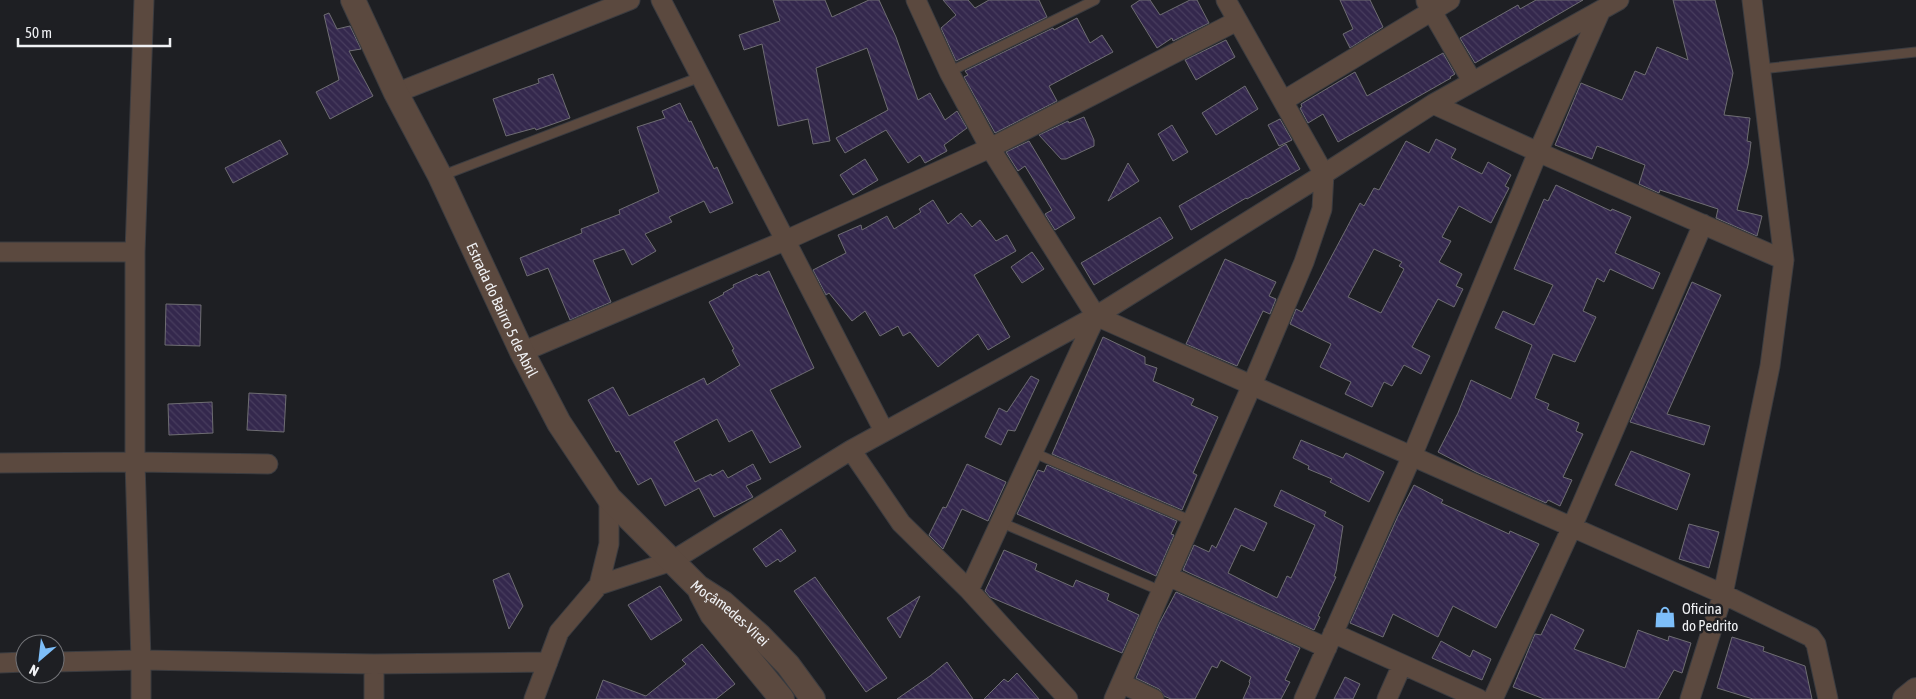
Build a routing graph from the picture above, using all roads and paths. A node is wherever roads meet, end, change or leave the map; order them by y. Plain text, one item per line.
1 (144, 0) edge
2 (353, 0) edge
3 (630, 0) edge
4 (661, 0) edge
5 (916, 0) edge
6 (1095, 0) edge
7 (1226, 0) edge
8 (1450, 0) edge
9 (1619, 0) edge
10 (1752, 0) edge
11 (1428, 5) edge
12 (1601, 10) junction
13 (1237, 21) junction
14 (1916, 52) edge
15 (1761, 69) junction
16 (949, 72) junction
17 (700, 77) junction
18 (1472, 81) junction
19 (396, 93) junction
20 (1283, 101) junction
21 (1433, 104) junction
22 (990, 148) junction
23 (1538, 152) junction
24 (1324, 174) junction
25 (440, 176) junction
26 (1702, 224) junction
27 (784, 241) junction
28 (0, 252) edge
29 (134, 252) junction
30 (1784, 260) junction
31 (1096, 316) junction
32 (522, 352) junction
33 (1252, 385) junction
34 (884, 431) junction
35 (851, 450) junction
36 (1032, 452) junction
37 (1412, 456) junction
38 (134, 462) junction
39 (0, 463) edge
40 (268, 464) dead end
41 (609, 498) junction
42 (1192, 521) junction
43 (1000, 522) junction
44 (1572, 527) junction
45 (672, 561) junction
46 (1165, 584) junction
47 (599, 585) junction
48 (698, 587) junction
49 (969, 590) junction
50 (1723, 594) junction
51 (1330, 641) junction
52 (141, 660) junction
53 (15, 662) edge
54 (65, 662) edge
55 (548, 662) junction
56 (0, 663) edge
57 (374, 664) junction
58 (1402, 665) junction
59 (1916, 690) edge
60 (1117, 691) edge
61 (141, 699) edge
62 (374, 699) edge
63 (534, 699) edge
64 (782, 699) edge
65 (813, 699) edge
66 (1068, 699) edge
67 (1154, 699) edge
68 (1304, 699) edge
69 (1387, 699) edge
70 (1479, 699) edge
71 (1493, 699) edge
72 (1690, 699) edge
73 (1828, 699) edge
74 (1905, 699) edge

1 - 29 street
2 - 19 street, Estrada do Bairro 5 de Abril
3 - 19 street
4 - 17 street
5 - 16 street
6 - 16 lane
7 - 13 street
8 - 11 street
9 - 12 street
10 - 15 street
11 - 18 street
11 - 20 street
12 - 18 street
12 - 23 street
13 - 20 street
13 - 22 street
14 - 15 lane
15 - 30 street
16 - 22 street
17 - 25 lane
17 - 27 street
18 - 21 street
19 - 25 street, Estrada do Bairro 5 de Abril
20 - 24 street
21 - 23 street
21 - 24 street
22 - 27 street
22 - 31 street
23 - 26 street
23 - 37 street
24 - 31 street
24 - 33 street
25 - 32 street, Estrada do Bairro 5 de Abril
26 - 30 street
26 - 44 street
27 - 32 street
27 - 34 street
28 - 29 street
29 - 38 street
30 - 50 street
31 - 33 street
31 - 34 street
31 - 36 street
32 - 41 street, Estrada do Bairro 5 de Abril
33 - 37 street
33 - 42 street
34 - 35 street
35 - 45 street
35 - 49 street
36 - 42 lane
36 - 43 street
37 - 44 street
37 - 51 street
38 - 39 street
38 - 40 street
38 - 52 street
41 - 45 street, Estrada do Bairro 5 de Abril
41 - 47 street
42 - 46 street
43 - 46 lane
43 - 49 street
44 - 50 street
44 - 71 street
45 - 47 street
45 - 48 street, Estrada do Bairro 5 de Abril
46 - 51 street
46 - 60 street
47 - 55 street
48 - 64 street, Moçâmedes-Virei
48 - 65 street, Moçâmedes-Virei
49 - 66 street
50 - 72 street
50 - 73 street
51 - 58 street
51 - 68 street
52 - 54 street
52 - 57 street
52 - 61 street
53 - 56 street
55 - 57 street
55 - 63 street
57 - 62 street
58 - 69 street
58 - 70 street
59 - 74 street
60 - 67 street

